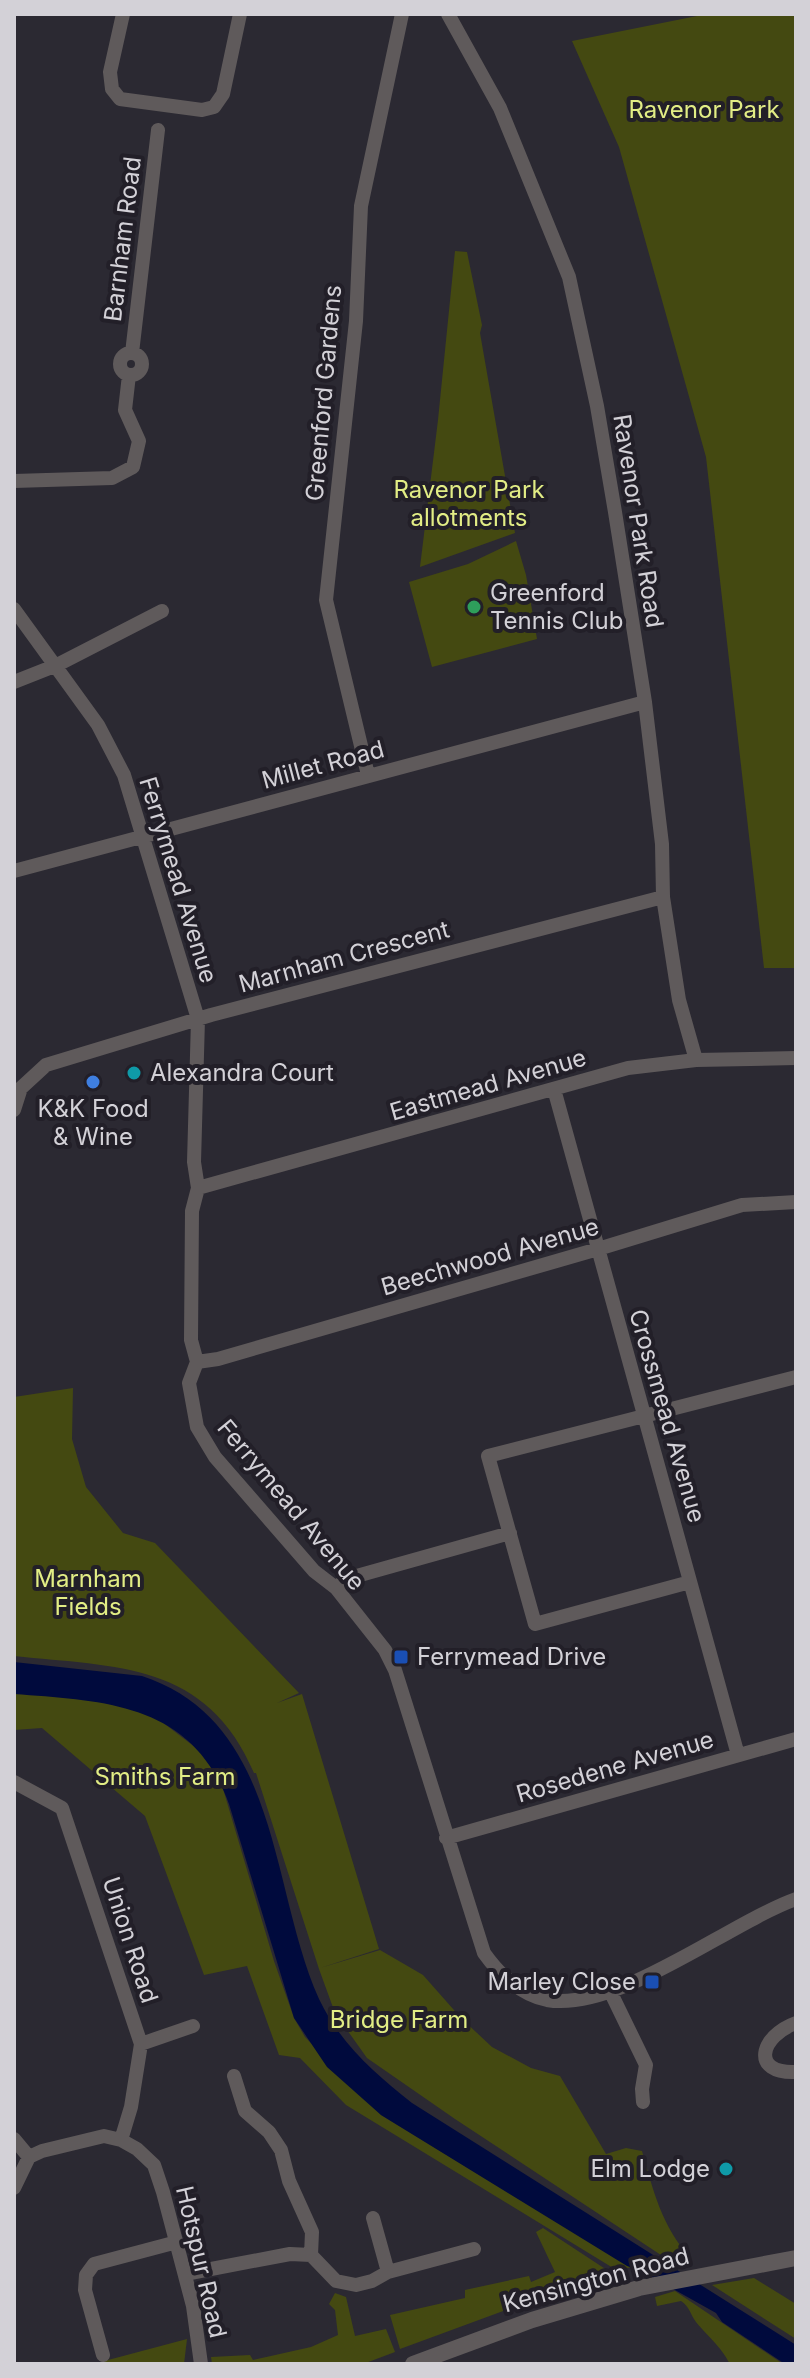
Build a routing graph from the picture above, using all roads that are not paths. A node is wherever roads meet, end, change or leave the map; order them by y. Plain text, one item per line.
1 (123, 14) edge
2 (240, 14) edge
3 (402, 14) edge
4 (448, 14) edge
5 (158, 130) dead end
6 (14, 481) edge
7 (14, 609) edge
8 (162, 611) dead end
9 (57, 665) junction
10 (14, 682) edge
11 (645, 702) junction
12 (368, 775) junction
13 (144, 837) junction
14 (14, 871) edge
15 (663, 897) junction
16 (198, 1019) junction
17 (796, 1058) edge
18 (696, 1060) junction
19 (554, 1089) junction
20 (14, 1110) edge
21 (198, 1188) junction
22 (796, 1202) edge
23 (598, 1249) junction
24 (197, 1362) junction
25 (796, 1377) edge
26 (643, 1416) junction
27 (510, 1533) junction
28 (690, 1582) junction
29 (336, 1588) junction
30 (796, 1739) edge
31 (738, 1755) junction
32 (14, 1782) edge
33 (446, 1838) junction
34 (796, 1899) edge
35 (611, 1993) junction
36 (796, 2023) edge
37 (193, 2026) dead end
38 (141, 2044) junction
39 (796, 2072) edge
40 (234, 2076) dead end
41 (643, 2102) dead end
42 (14, 2139) edge
43 (121, 2140) junction
44 (29, 2157) junction
45 (14, 2188) edge
46 (373, 2218) dead end
47 (177, 2242) junction
48 (474, 2249) dead end
49 (311, 2255) junction
50 (796, 2258) edge
51 (388, 2272) junction
52 (185, 2274) junction
53 (103, 2355) dead end
54 (440, 2359) edge
55 (201, 2364) edge
56 (413, 2364) edge

1 - 2 street
3 - 12 street, Greenford Gardens
4 - 11 street, Ravenor Park Road
5 - 6 street, Barnham Road
7 - 9 street, Ferrymead Avenue
8 - 9 street
9 - 10 street
9 - 13 street, Ferrymead Avenue
11 - 12 street, Millet Road
11 - 15 street, Ravenor Park Road
12 - 13 street, Millet Road
13 - 14 street, Millet Road
13 - 16 street, Ferrymead Avenue
15 - 16 street, Marnham Crescent
15 - 18 street, Ravenor Park Road
16 - 20 street, Marnham Crescent
16 - 21 street, Ferrymead Avenue
17 - 18 street, Eastmead Avenue
18 - 19 street, Eastmead Avenue
19 - 21 street, Eastmead Avenue
19 - 23 street, Crossmead Avenue
21 - 24 street, Ferrymead Avenue
22 - 23 street, Beechwood Avenue
23 - 24 street, Beechwood Avenue
23 - 26 street, Crossmead Avenue
24 - 29 street, Ferrymead Avenue
25 - 26 street
26 - 27 street
26 - 28 street, Crossmead Avenue
27 - 28 street
27 - 29 street
28 - 31 street, Crossmead Avenue
29 - 33 street, Ferrymead Avenue
30 - 31 street, Rosedene Avenue
31 - 33 street, Rosedene Avenue
32 - 38 street, Union Road
33 - 35 street, Ferrymead Avenue
34 - 35 street, Ferrymead Avenue
35 - 41 street
36 - 39 street
37 - 38 street
38 - 43 street, Union Road
40 - 49 street
42 - 44 street
43 - 44 street
43 - 47 street, Hotspur Road
44 - 45 street
46 - 51 street
47 - 52 street, Hotspur Road
47 - 53 street
48 - 51 street
49 - 51 street
49 - 52 street
50 - 54 street, Kensington Road
52 - 55 street, Hotspur Road
54 - 56 street, Kensington Road

